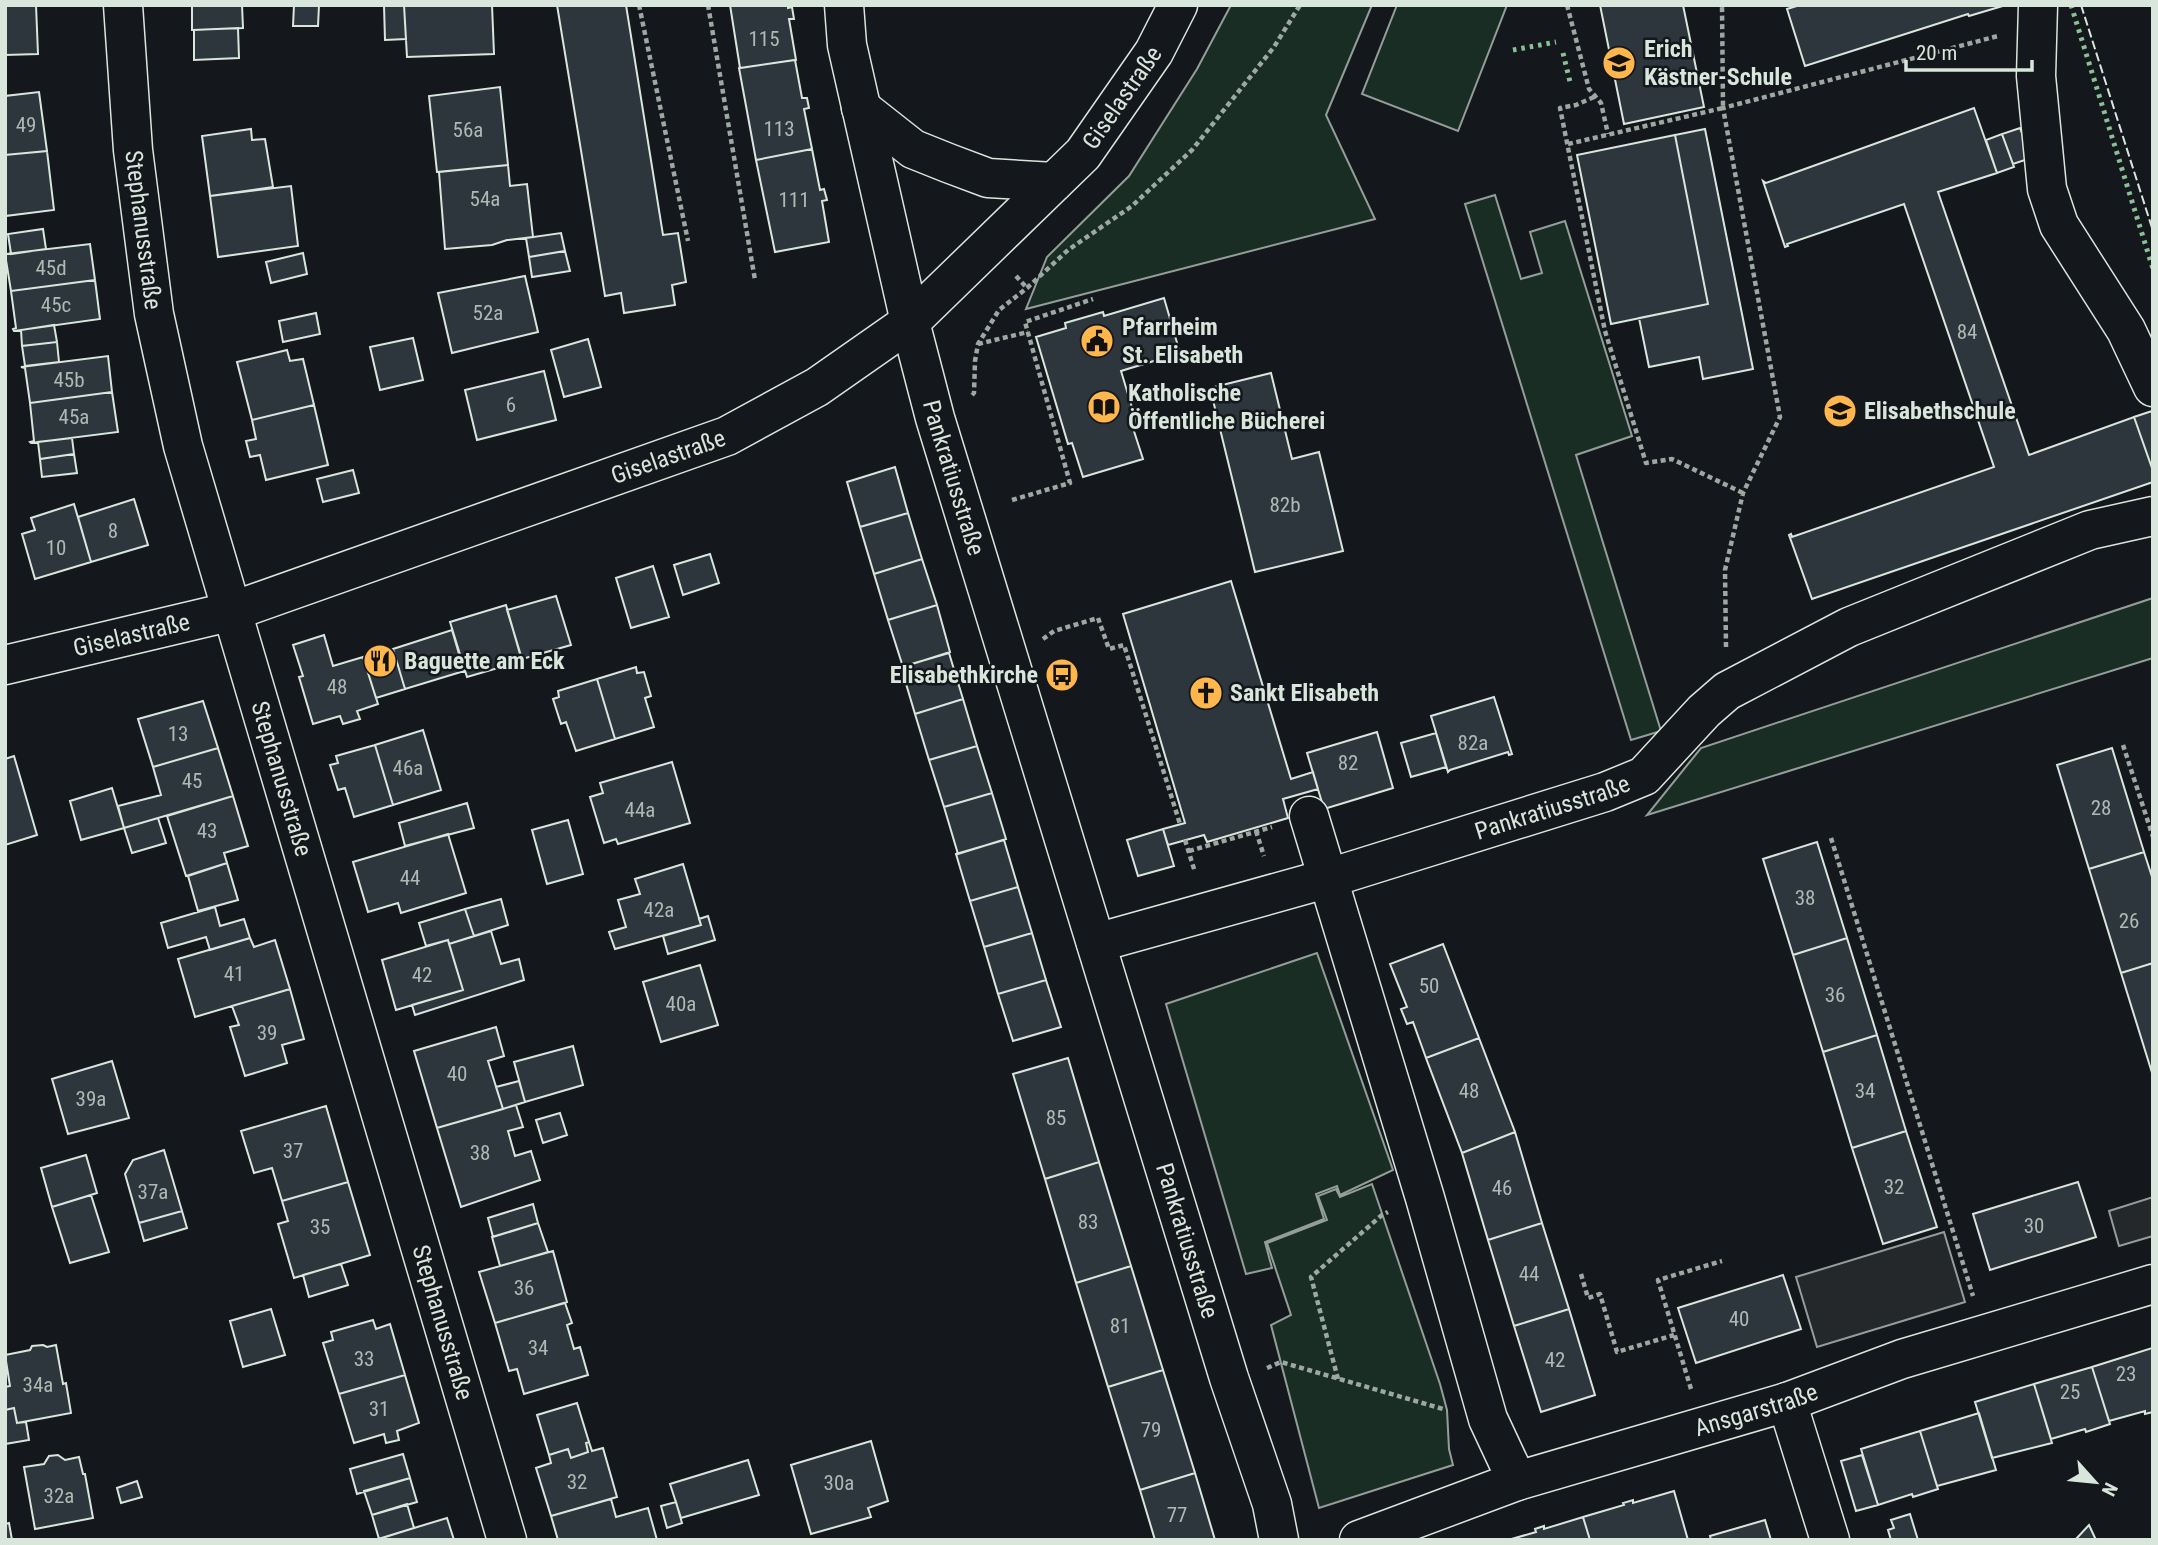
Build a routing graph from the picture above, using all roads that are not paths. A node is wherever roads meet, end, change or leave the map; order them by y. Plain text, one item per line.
1 (123, 5) edge
2 (844, 5) edge
3 (1178, 5) edge
4 (2037, 16) edge
5 (861, 108) junction
6 (1054, 183) junction
7 (910, 322) junction
8 (2153, 387) edge
9 (2153, 516) edge
10 (233, 611) junction
11 (5, 665) edge
12 (1309, 816) dead end
13 (1329, 878) junction
14 (1096, 943) junction
15 (2153, 1284) edge
16 (1787, 1402) junction
17 (1517, 1481) junction
18 (507, 1540) edge
19 (1279, 1540) edge
20 (1359, 1540) edge
21 (1830, 1540) edge

1 - 10 street, Stephanusstraße
2 - 5 street, Pankratiusstraße
3 - 6 street, Giselastraße
4 - 8 street
5 - 6 street
5 - 7 street, Pankratiusstraße
6 - 7 street, Giselastraße
7 - 10 street, Giselastraße
7 - 14 street, Pankratiusstraße
9 - 13 street, Pankratiusstraße
10 - 11 street, Giselastraße
10 - 18 street, Stephanusstraße
12 - 13 street
13 - 14 street, Pankratiusstraße
13 - 17 street
14 - 19 street, Pankratiusstraße
15 - 16 street, Ansgarstraße
16 - 17 street, Ansgarstraße
16 - 21 street
17 - 20 street, Ansgarstraße

